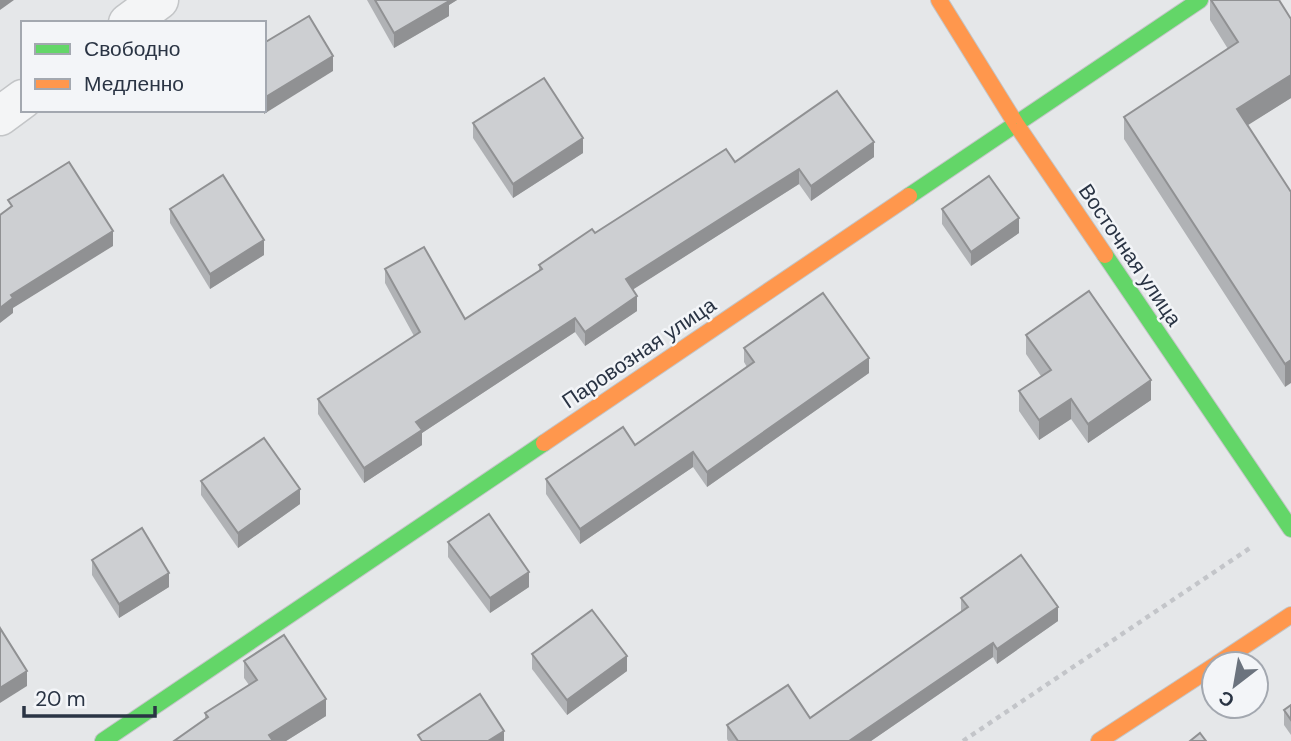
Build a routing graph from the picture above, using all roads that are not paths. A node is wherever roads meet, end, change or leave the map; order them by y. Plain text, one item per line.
1 (159, 0) edge
2 (939, 0) edge
3 (1199, 0) edge
4 (131, 21) edge
5 (21, 100) edge
6 (0, 116) edge
7 (1016, 124) junction
8 (1291, 529) edge
9 (1291, 615) edge
10 (1238, 650) edge
11 (1200, 675) edge
12 (103, 741) edge
13 (1099, 741) edge

1 - 4 street
2 - 7 street, Восточная улица
3 - 7 street, Паровозная улица
5 - 6 street
7 - 8 street, Восточная улица
7 - 12 street, Паровозная улица
9 - 10 street
11 - 13 street

